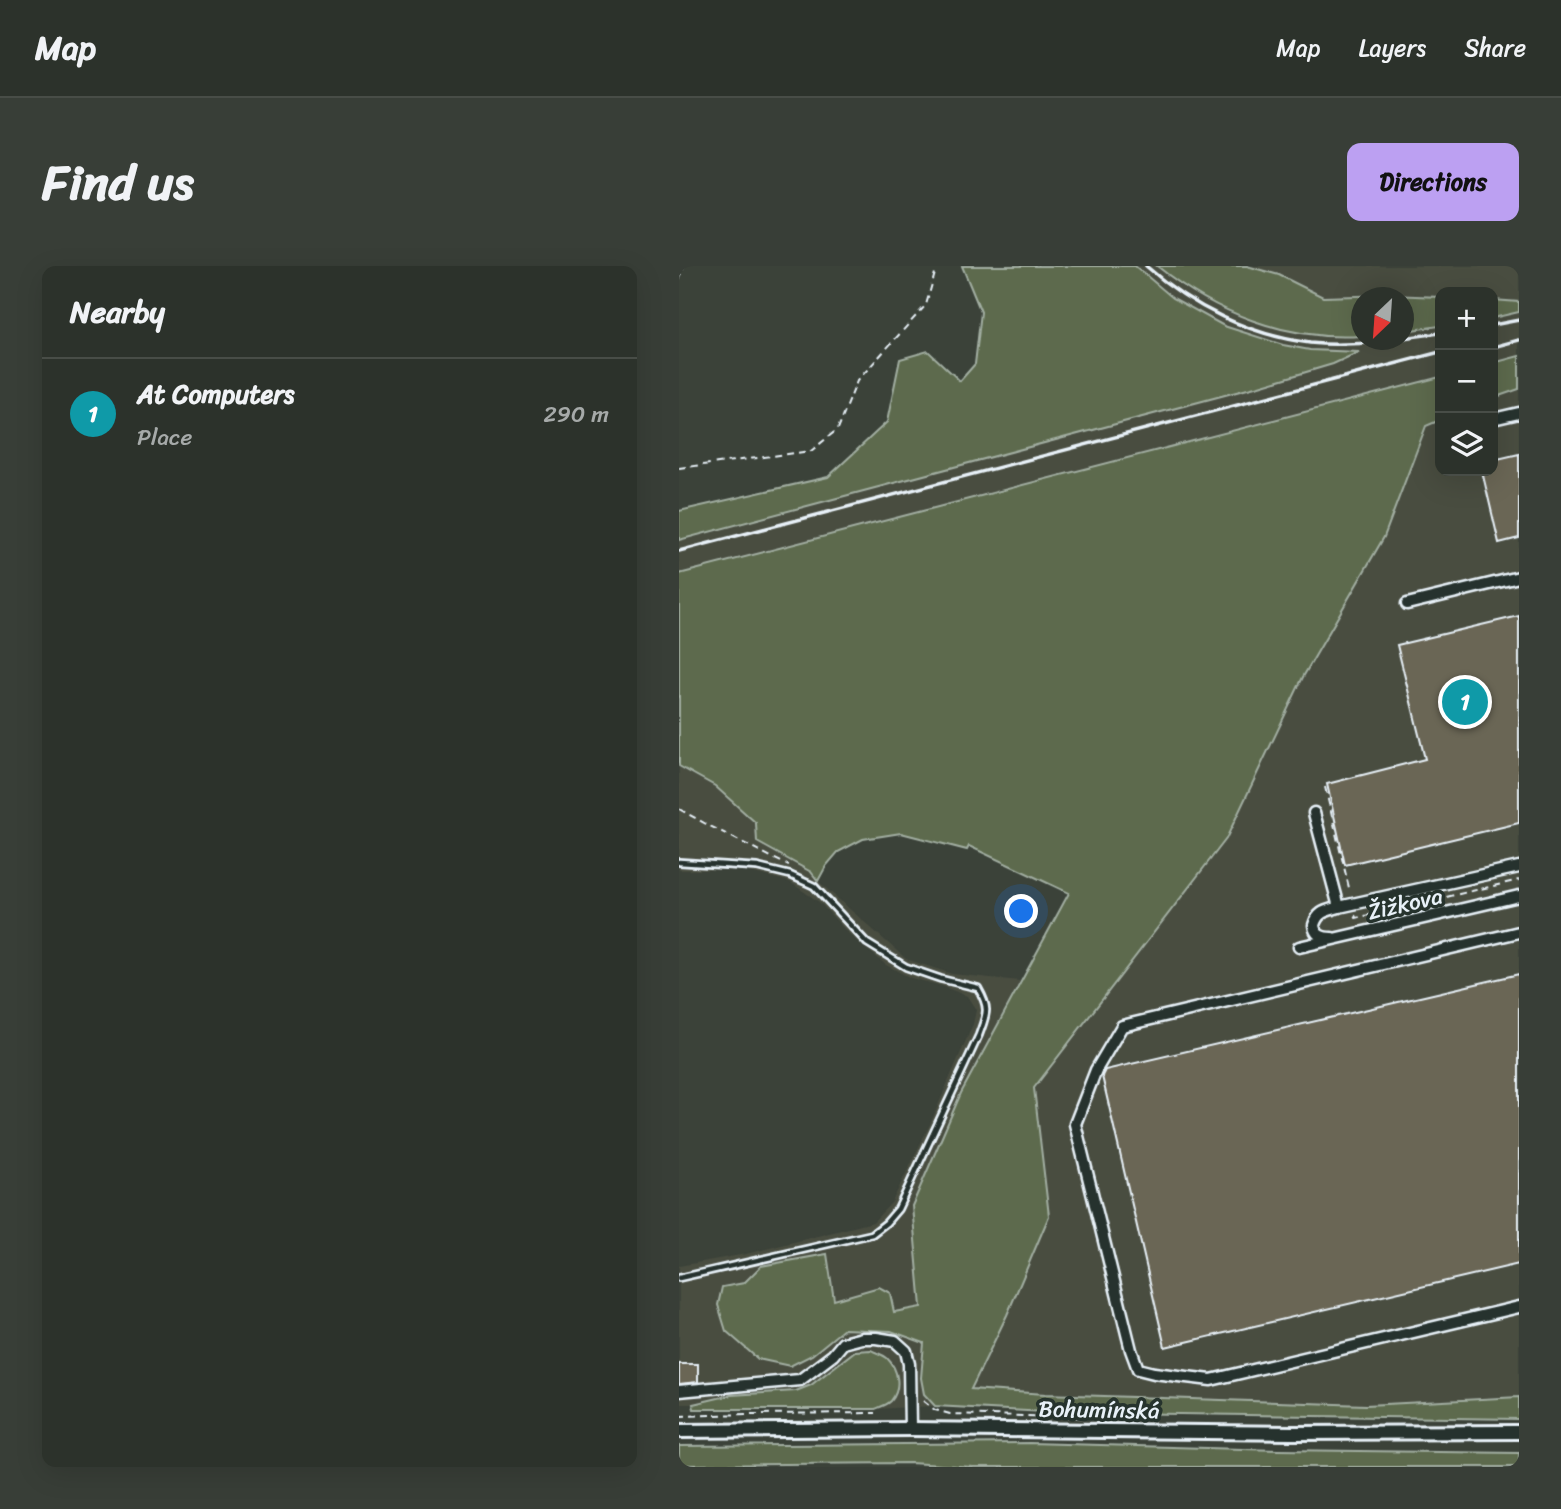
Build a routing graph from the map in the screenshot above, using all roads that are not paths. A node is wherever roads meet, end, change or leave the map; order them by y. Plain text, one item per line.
1 (1519, 413) edge
2 (1498, 418) edge
3 (1519, 577) edge
4 (1406, 604) dead end
5 (1314, 813) dead end
6 (679, 862) edge
7 (1519, 867) edge
8 (1519, 897) edge
9 (1339, 907) junction
10 (1519, 932) edge
11 (1349, 937) junction
12 (1299, 947) dead end
13 (679, 1278) edge
14 (1519, 1307) edge
15 (679, 1391) edge
16 (910, 1429) junction
17 (679, 1431) edge
18 (1519, 1432) edge

1 - 2 street
3 - 4 street
5 - 9 street
6 - 13 lane
7 - 9 street
8 - 11 street, Žižkova
9 - 11 street
10 - 14 street
11 - 12 street, Žižkova
15 - 16 street
16 - 17 main road, Bohumínská
16 - 18 main road, Bohumínská

